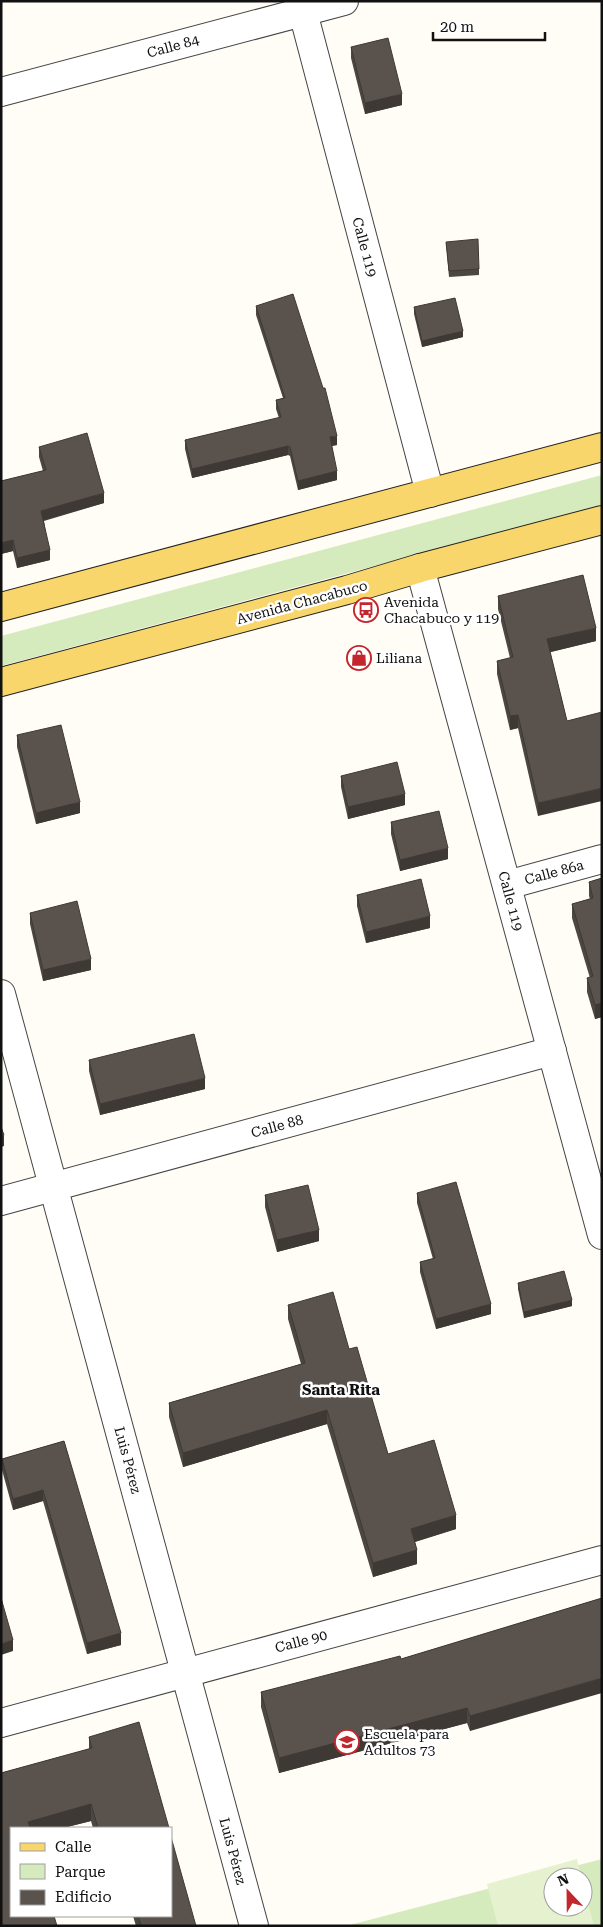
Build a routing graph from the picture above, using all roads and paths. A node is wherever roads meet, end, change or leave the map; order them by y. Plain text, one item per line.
1 (344, 1) edge
2 (301, 7) edge
3 (1, 92) edge
4 (602, 447) edge
5 (430, 493) junction
6 (602, 520) edge
7 (420, 568) junction
8 (1, 607) edge
9 (1, 682) edge
10 (602, 859) edge
11 (507, 885) junction
12 (1, 994) edge
13 (552, 1051) junction
14 (54, 1186) junction
15 (1, 1201) edge
16 (598, 1208) edge
17 (602, 1235) edge
18 (602, 1560) edge
19 (185, 1673) junction
20 (1, 1723) edge
21 (254, 1926) edge

1 - 2 street, Calle 84
2 - 3 street, Calle 84
2 - 5 street, Calle 119
4 - 5 main road
5 - 8 main road
6 - 7 main road, Avenida Chacabuco
7 - 9 main road, Avenida Chacabuco
7 - 11 street, Calle 119
10 - 11 street, Calle 86a
11 - 13 street, Calle 119
12 - 14 street, Luis Pérez
13 - 14 street, Calle 88
13 - 16 street, Calle 119
14 - 15 street, Calle 88
14 - 19 street, Luis Pérez
16 - 17 street, Calle 119
18 - 19 street, Calle 90
19 - 20 street, Calle 90
19 - 21 street, Luis Pérez

